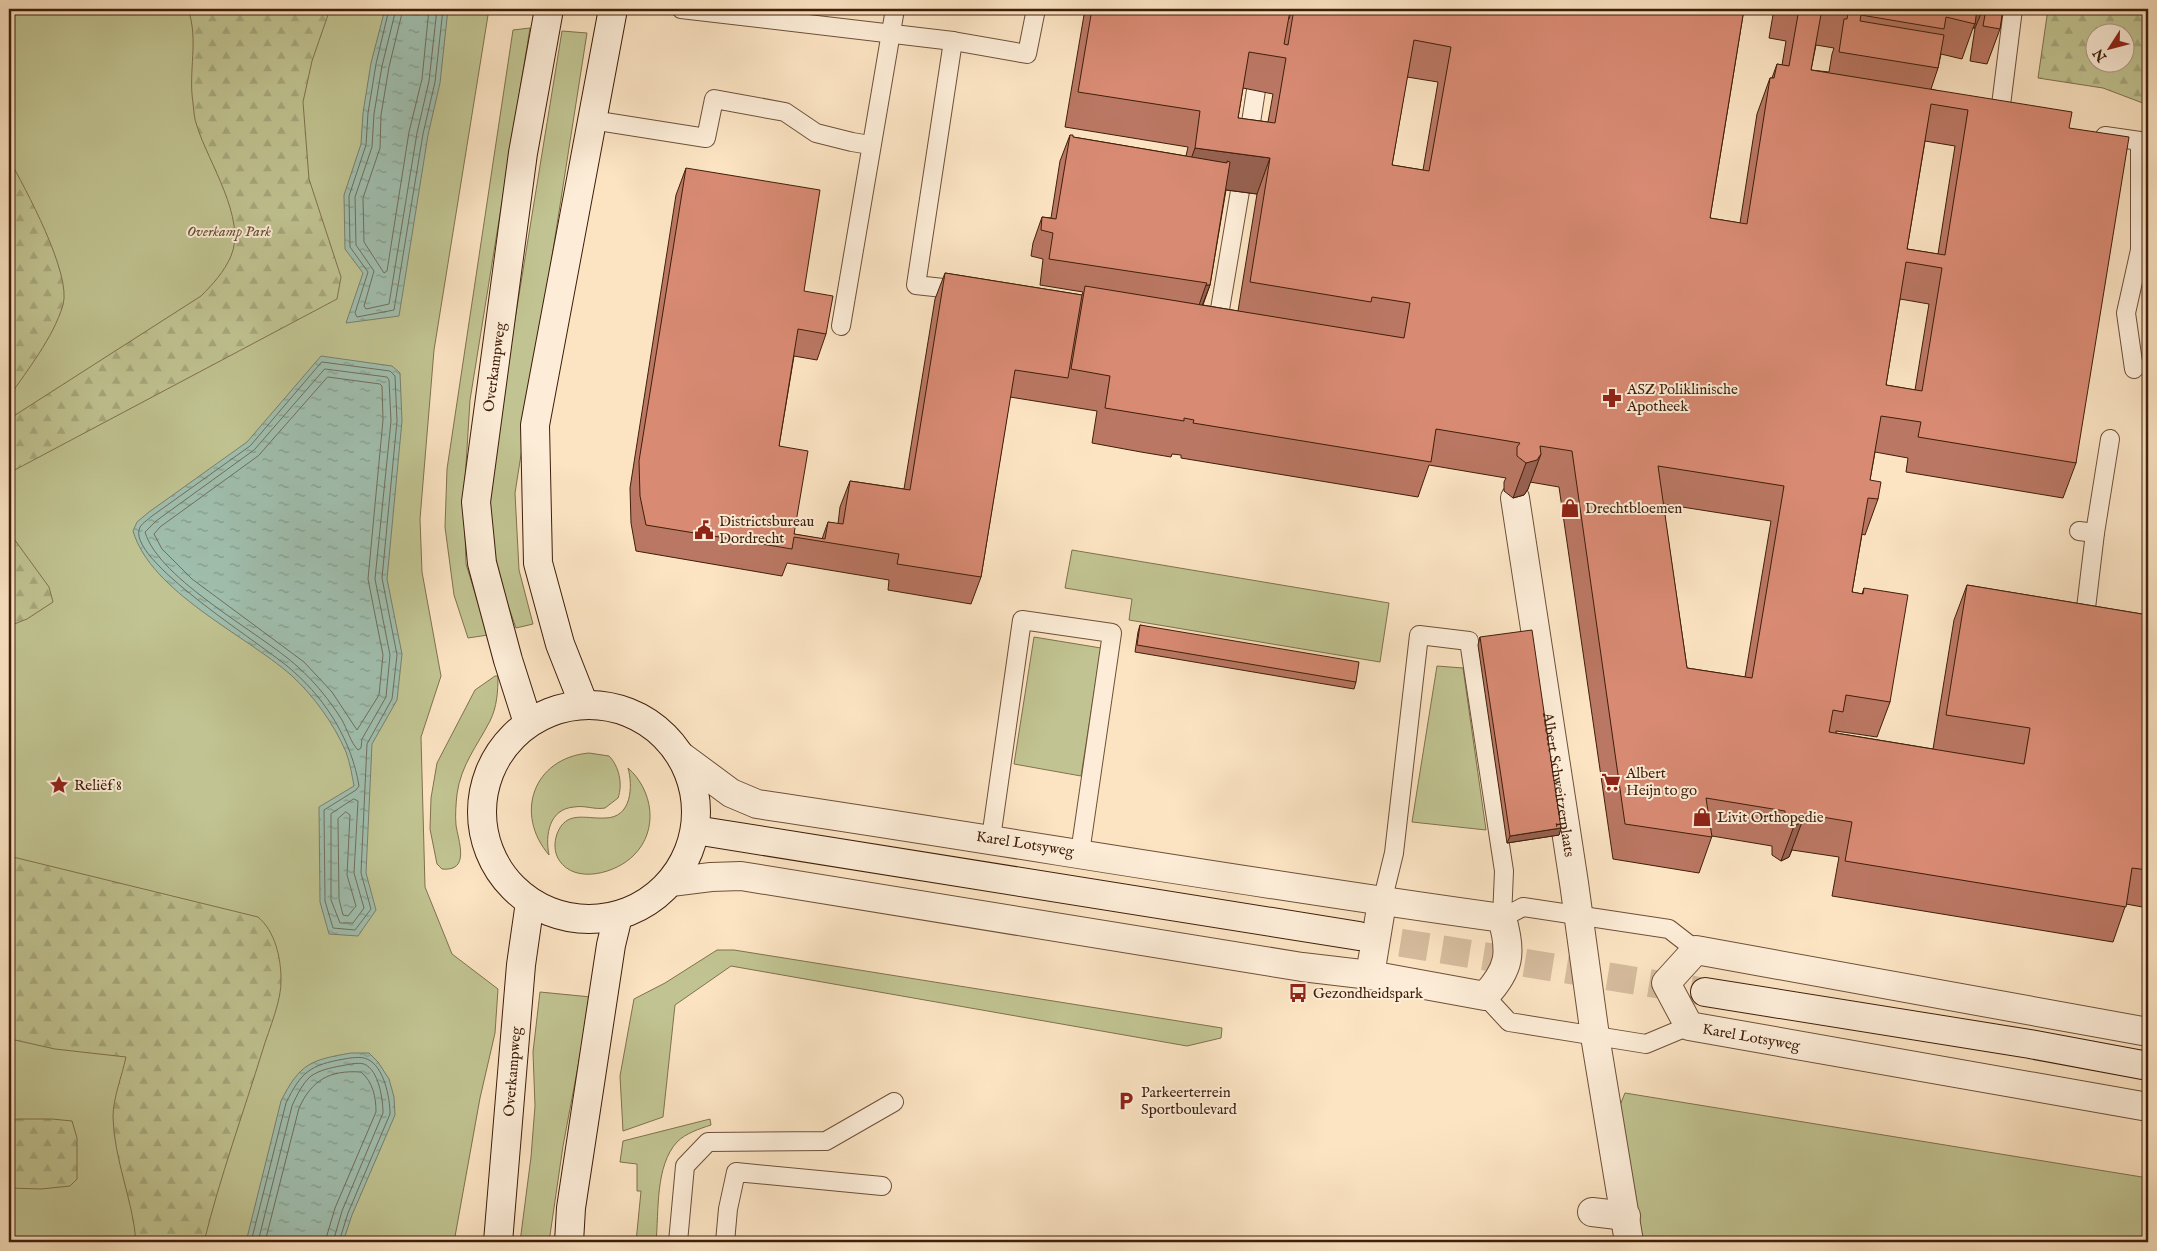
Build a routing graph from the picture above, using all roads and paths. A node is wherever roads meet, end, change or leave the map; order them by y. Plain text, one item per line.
1 (549, 9) edge
2 (613, 9) edge
3 (681, 9) edge
4 (895, 9) edge
5 (1036, 9) edge
6 (2013, 9) edge
7 (890, 34) junction
8 (953, 41) junction
9 (1256, 90) edge
10 (1980, 118) edge
11 (592, 120) junction
12 (1999, 121) junction
13 (2018, 124) edge
14 (2093, 135) edge
15 (870, 145) junction
16 (1245, 156) edge
17 (1240, 191) edge
18 (975, 292) edge
19 (1189, 318) edge
20 (841, 326) dead end
21 (2134, 369) dead end
22 (2110, 439) dead end
23 (1515, 498) edge
24 (2104, 610) edge
25 (584, 705) junction
26 (528, 723) junction
27 (680, 756) junction
28 (695, 830) junction
29 (991, 838) junction
30 (1080, 853) junction
31 (671, 882) junction
32 (530, 902) junction
33 (1382, 902) junction
34 (1578, 915) junction
35 (618, 916) junction
36 (1502, 918) junction
37 (1359, 936) tunnel mouth
38 (1696, 950) junction
39 (1370, 975) junction
40 (1705, 992) tunnel mouth
41 (1485, 996) junction
42 (1689, 1026) junction
43 (2148, 1032) edge
44 (1595, 1036) junction
45 (2148, 1066) edge
46 (894, 1102) dead end
47 (2148, 1107) edge
48 (882, 1186) dead end
49 (1592, 1212) dead end
50 (1627, 1229) edge
51 (498, 1242) edge
52 (569, 1242) edge
53 (678, 1242) edge
54 (725, 1242) edge

1 - 26 street, Overkampweg
2 - 11 street
3 - 7 lane
4 - 7 lane
5 - 8 lane
6 - 12 lane
7 - 8 lane
7 - 15 lane
8 - 18 lane
9 - 16 lane
10 - 12 lane
11 - 15 lane
11 - 25 street
12 - 13 lane
14 - 21 lane
15 - 20 lane
17 - 19 lane
22 - 24 lane
23 - 34 street, Albert Schweitzerplaats
25 - 26 street
25 - 27 street
26 - 32 street
27 - 28 street
27 - 29 street, Karel Lotsyweg
28 - 31 street
28 - 37 street
29 - 30 street, Karel Lotsyweg
29 - 30 lane
30 - 33 street, Karel Lotsyweg
31 - 35 street
31 - 39 street
32 - 35 street
32 - 51 street, Overkampweg
33 - 36 street, Karel Lotsyweg
33 - 36 lane
33 - 39 street
34 - 36 lane
34 - 38 lane
34 - 44 street, Albert Schweitzerplaats
35 - 52 street
36 - 41 street
38 - 42 street
38 - 43 street
39 - 41 street
40 - 45 street
41 - 44 lane, Karel Lotsyweg
42 - 44 lane, Karel Lotsyweg
42 - 47 street, Karel Lotsyweg
44 - 50 street, Albert Schweitzerplaats
46 - 53 lane
48 - 54 lane
49 - 50 street

